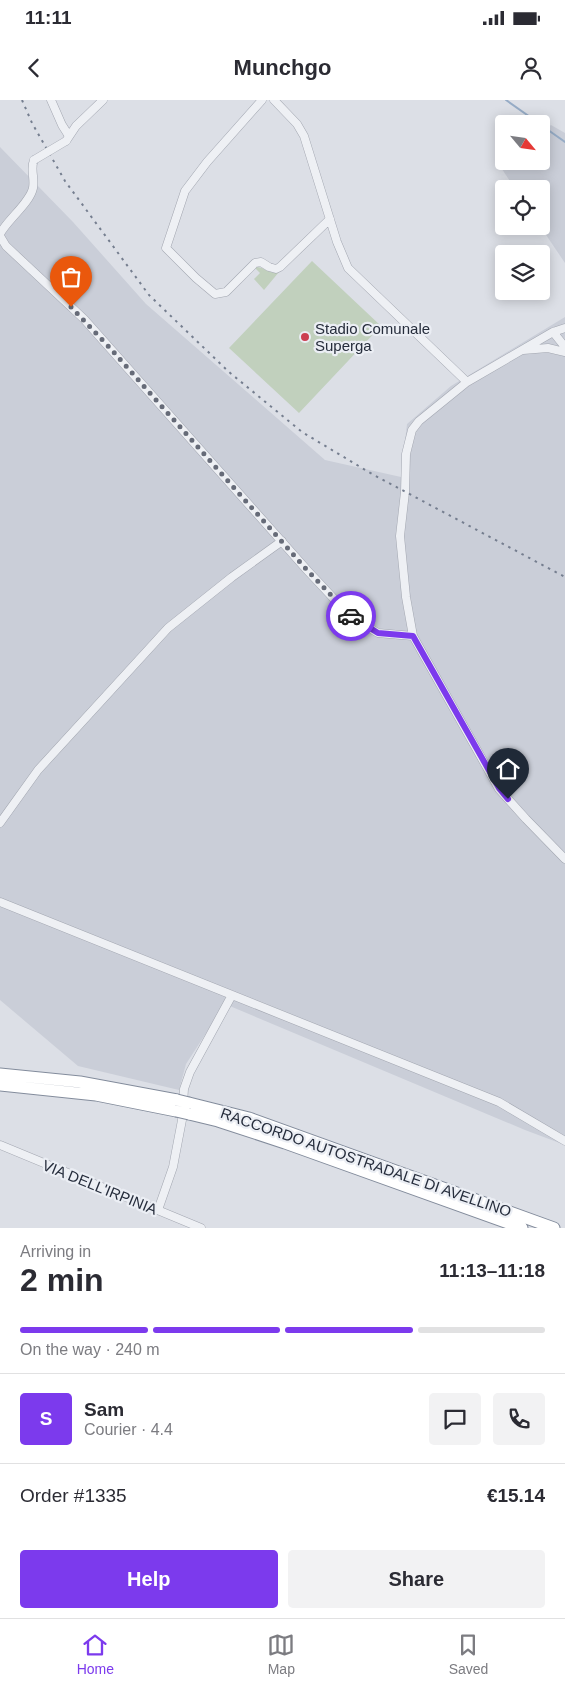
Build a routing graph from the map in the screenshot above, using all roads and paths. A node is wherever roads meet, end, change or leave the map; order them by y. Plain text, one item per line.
1 (51, 100) edge
2 (103, 100) edge
3 (262, 100) edge
4 (274, 100) edge
5 (67, 139) junction
6 (330, 220) junction
7 (0, 235) edge
8 (565, 328) edge
9 (553, 332) junction
10 (565, 347) edge
11 (521, 350) junction
12 (565, 352) edge
13 (467, 382) junction
14 (282, 541) junction
15 (413, 636) junction
16 (0, 823) edge
17 (565, 859) edge
18 (0, 902) edge
19 (232, 995) junction
20 (0, 1074) edge
21 (0, 1085) edge
22 (176, 1106) junction
23 (189, 1108) junction
24 (565, 1141) edge
25 (0, 1145) edge
26 (158, 1210) junction
27 (201, 1228) edge
28 (522, 1228) edge
29 (554, 1228) edge

1 - 5 street
2 - 5 street
3 - 6 street
4 - 6 street
5 - 7 street, bridge
6 - 13 street
7 - 14 street
8 - 9 street
9 - 10 street
9 - 11 street
11 - 12 street
11 - 13 street
13 - 15 street
14 - 15 street
14 - 16 street
15 - 17 street
18 - 19 street
19 - 24 street
19 - 26 street
20 - 22 highway, RACCORDO AUTOSTRADALE DI AVELLINO
21 - 22 highway, RACCORDO AUTOSTRADALE DI AVELLINO
22 - 23 highway, RACCORDO AUTOSTRADALE DI AVELLINO, bridge
23 - 28 highway, RACCORDO AUTOSTRADALE DI AVELLINO
23 - 29 highway, RACCORDO AUTOSTRADALE DI AVELLINO
25 - 26 street, VIA DELL'IRPINIA
26 - 27 street, VIA DELL'IRPINIA

